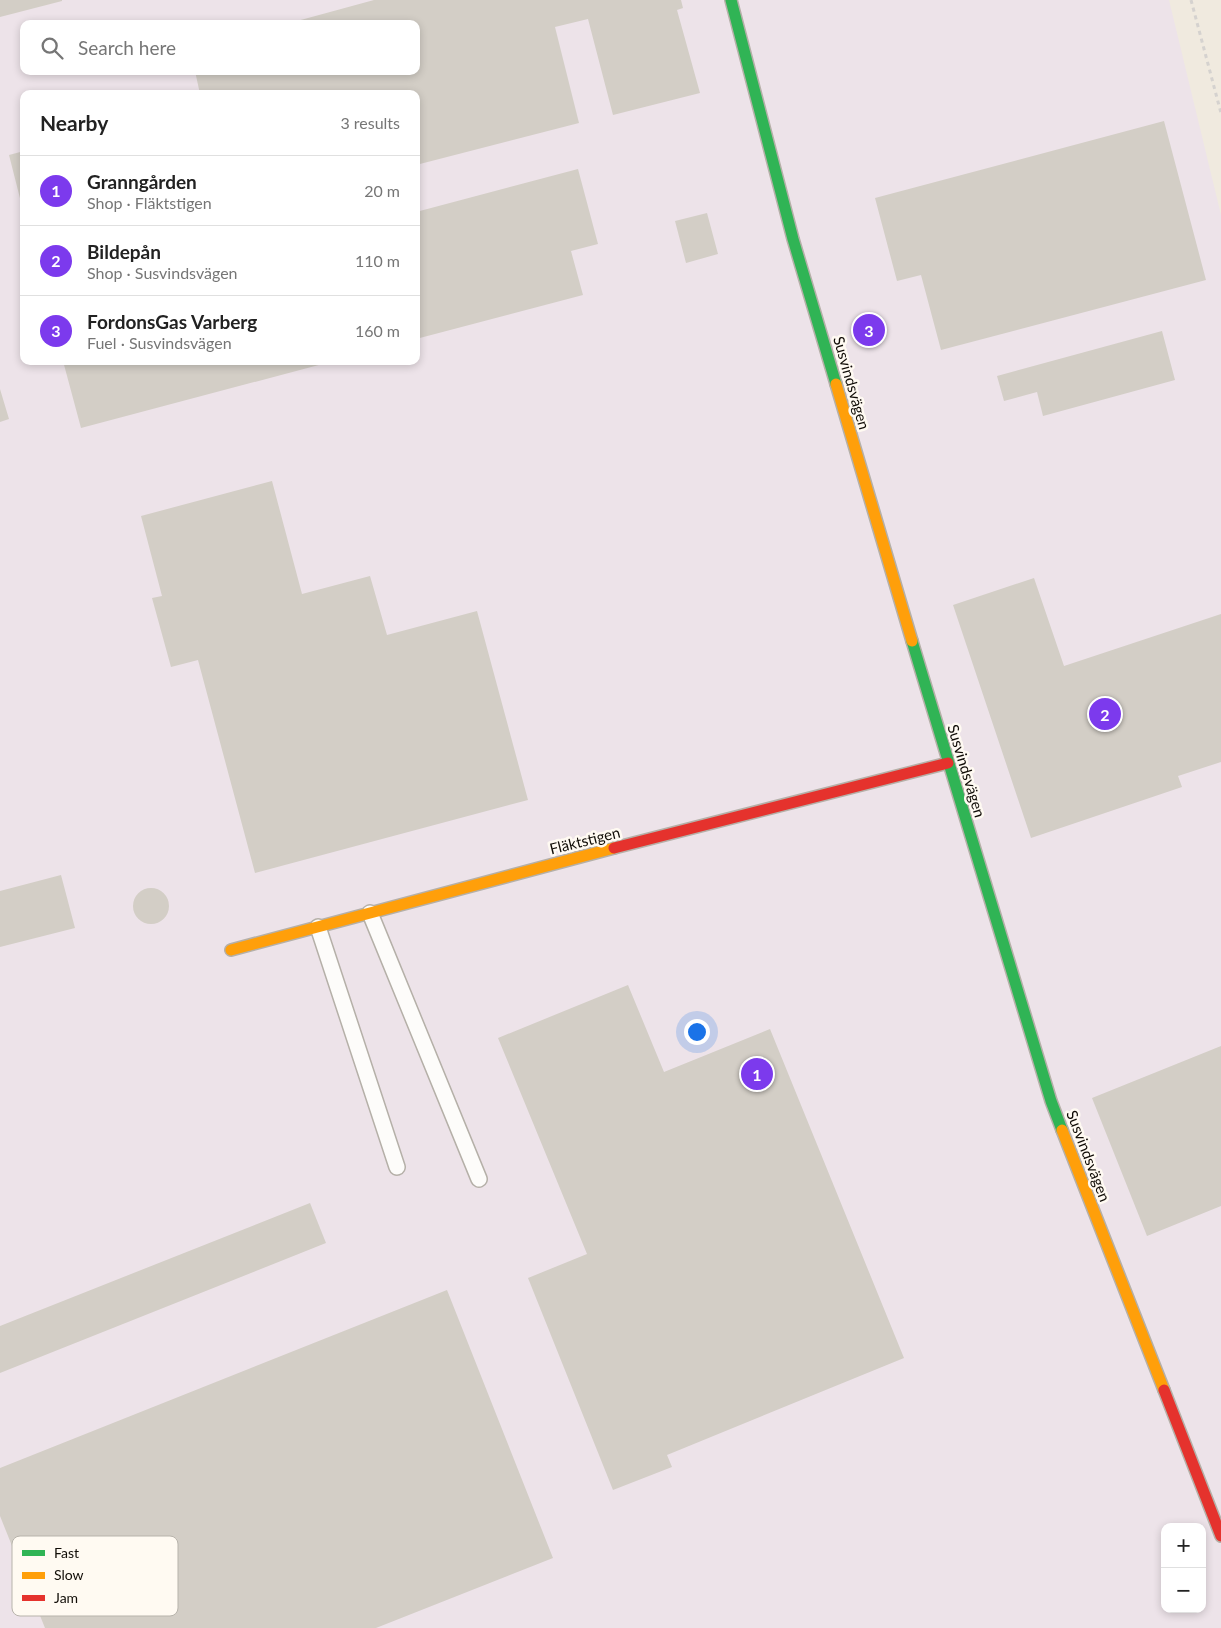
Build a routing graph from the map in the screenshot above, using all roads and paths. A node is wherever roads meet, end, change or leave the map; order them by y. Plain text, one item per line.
1 (731, 0) edge
2 (1191, 0) edge
3 (1221, 113) edge
4 (948, 763) junction
5 (370, 913) junction
6 (318, 927) junction
7 (231, 950) dead end
8 (396, 1167) dead end
9 (479, 1179) dead end
10 (1221, 1536) edge

1 - 4 street, Susvindsvägen
2 - 3 path
4 - 5 street, Fläktstigen
4 - 10 street, Susvindsvägen
5 - 6 street, Fläktstigen
5 - 9 lane
6 - 7 street, Fläktstigen
6 - 8 lane

